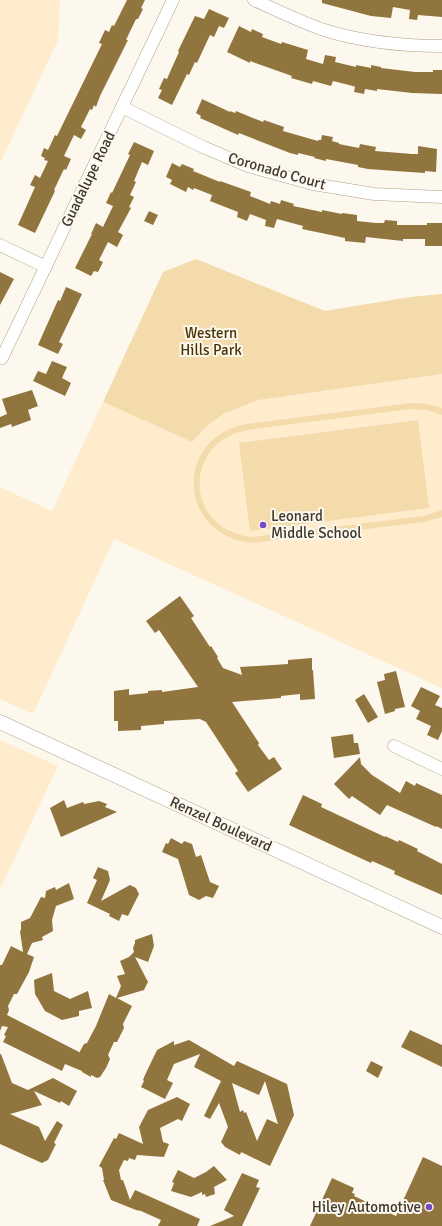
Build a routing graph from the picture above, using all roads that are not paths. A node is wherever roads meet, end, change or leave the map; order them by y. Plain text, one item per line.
1 (173, 0) edge
2 (254, 0) edge
3 (442, 46) edge
4 (122, 107) junction
5 (442, 197) edge
6 (0, 245) edge
7 (46, 267) junction
8 (2, 358) dead end
9 (0, 722) edge
10 (394, 746) dead end
11 (442, 768) edge
12 (442, 927) edge

1 - 4 street, Guadalupe Road
2 - 3 street
4 - 5 street, Coronado Court
4 - 7 street, Guadalupe Road
6 - 7 street
7 - 8 street, Guadalupe Road
9 - 12 street, Renzel Boulevard
10 - 11 street

